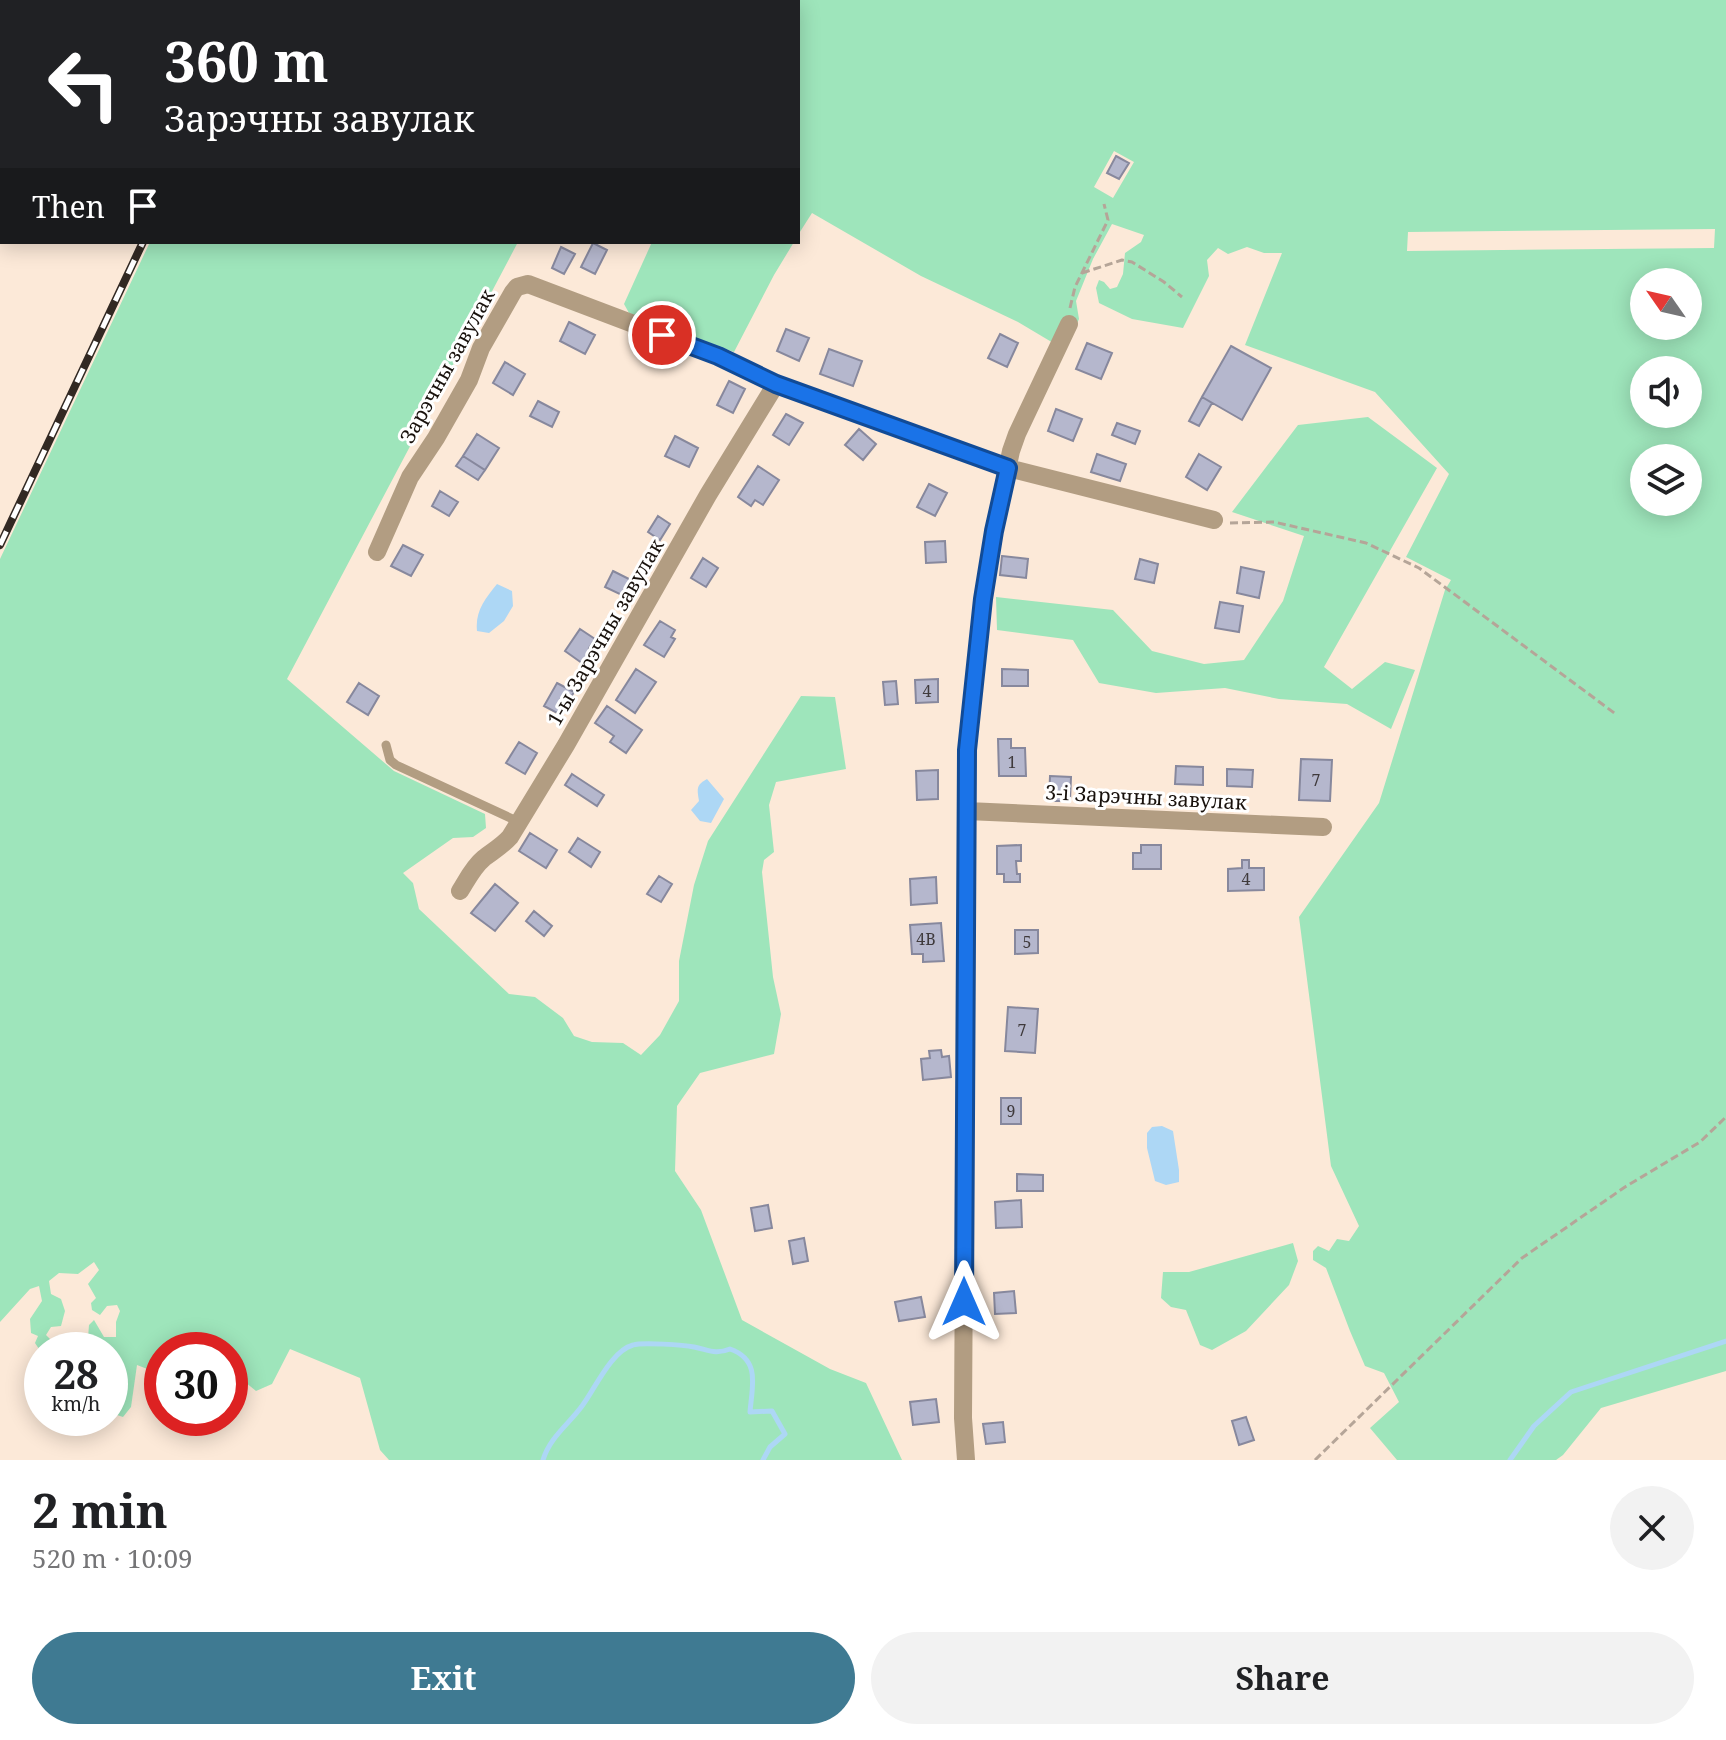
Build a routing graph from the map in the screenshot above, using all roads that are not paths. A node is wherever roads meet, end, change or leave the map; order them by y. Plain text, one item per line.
1 (1069, 324) road end
2 (776, 384) junction
3 (1008, 468) junction
4 (1214, 520) road end
5 (377, 552) dead end
6 (386, 745) dead end
7 (967, 811) junction
8 (519, 822) junction
9 (1323, 827) dead end
10 (460, 891) dead end
11 (966, 1460) edge

1 - 3 street
2 - 3 street, Зарэчны завулак
2 - 5 street, Зарэчны завулак
2 - 8 street, 1-ы Зарэчны завулак
3 - 4 street, Зарэчны завулак
3 - 7 street
6 - 8 lane
7 - 9 street, 3-і Зарэчны завулак
7 - 11 street
8 - 10 street, 1-ы Зарэчны завулак

